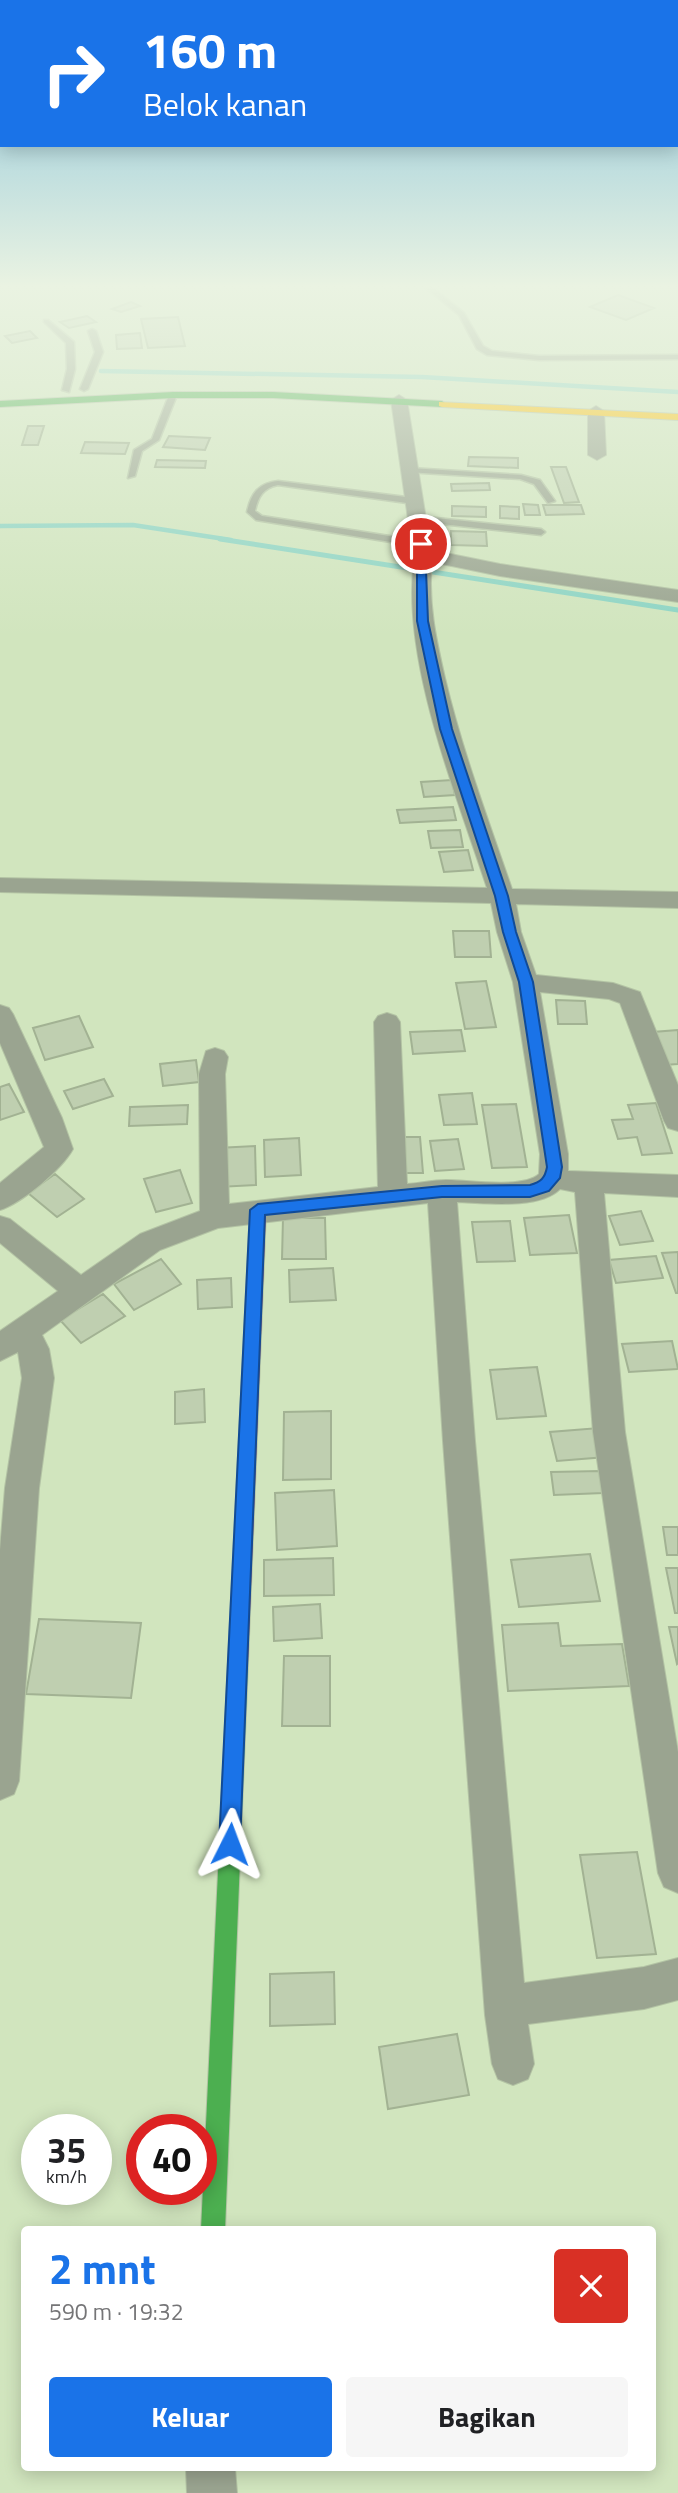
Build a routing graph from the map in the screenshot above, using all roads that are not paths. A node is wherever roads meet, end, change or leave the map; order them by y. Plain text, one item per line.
1 (112, 403) edge
2 (170, 403) edge
3 (391, 403) edge
4 (0, 404) edge
5 (400, 404) junction
6 (596, 411) junction
7 (678, 417) edge
8 (597, 455) dead end
9 (410, 470) junction
10 (131, 476) dead end
11 (551, 501) dead end
12 (416, 510) junction
13 (541, 532) dead end
14 (422, 553) junction
15 (678, 596) edge
16 (0, 885) edge
17 (502, 897) junction
18 (678, 900) edge
19 (526, 982) junction
20 (0, 1014) edge
21 (387, 1022) dead end
22 (215, 1056) dead end
23 (678, 1121) edge
24 (552, 1178) junction
25 (589, 1184) junction
26 (678, 1186) edge
27 (442, 1191) junction
28 (393, 1196) junction
29 (0, 1199) edge
30 (258, 1210) junction
31 (215, 1217) junction
32 (0, 1227) edge
33 (79, 1291) junction
34 (12, 1339) edge
35 (0, 1781) edge
36 (678, 1873) edge
37 (678, 1979) edge
38 (506, 2007) junction
39 (513, 2064) dead end
40 (213, 2226) edge
41 (211, 2471) edge
42 (212, 2493) edge

1 - 4 main road
2 - 10 lane
3 - 5 main road
5 - 6 main road
5 - 9 street
6 - 7 main road
6 - 8 street
9 - 11 lane
9 - 12 street
12 - 13 lane
12 - 14 street
12 - 14 lane
14 - 15 street
14 - 17 street
16 - 17 street
17 - 18 street
17 - 19 street
19 - 23 street
19 - 24 street
20 - 29 street
21 - 28 street
22 - 31 street
24 - 25 street
24 - 27 street
25 - 26 street
25 - 36 street
27 - 28 street
27 - 38 street
28 - 30 street
30 - 31 street
30 - 40 main road
31 - 33 street
32 - 33 street
33 - 34 street
34 - 35 street
37 - 38 street
38 - 39 street
41 - 42 street

